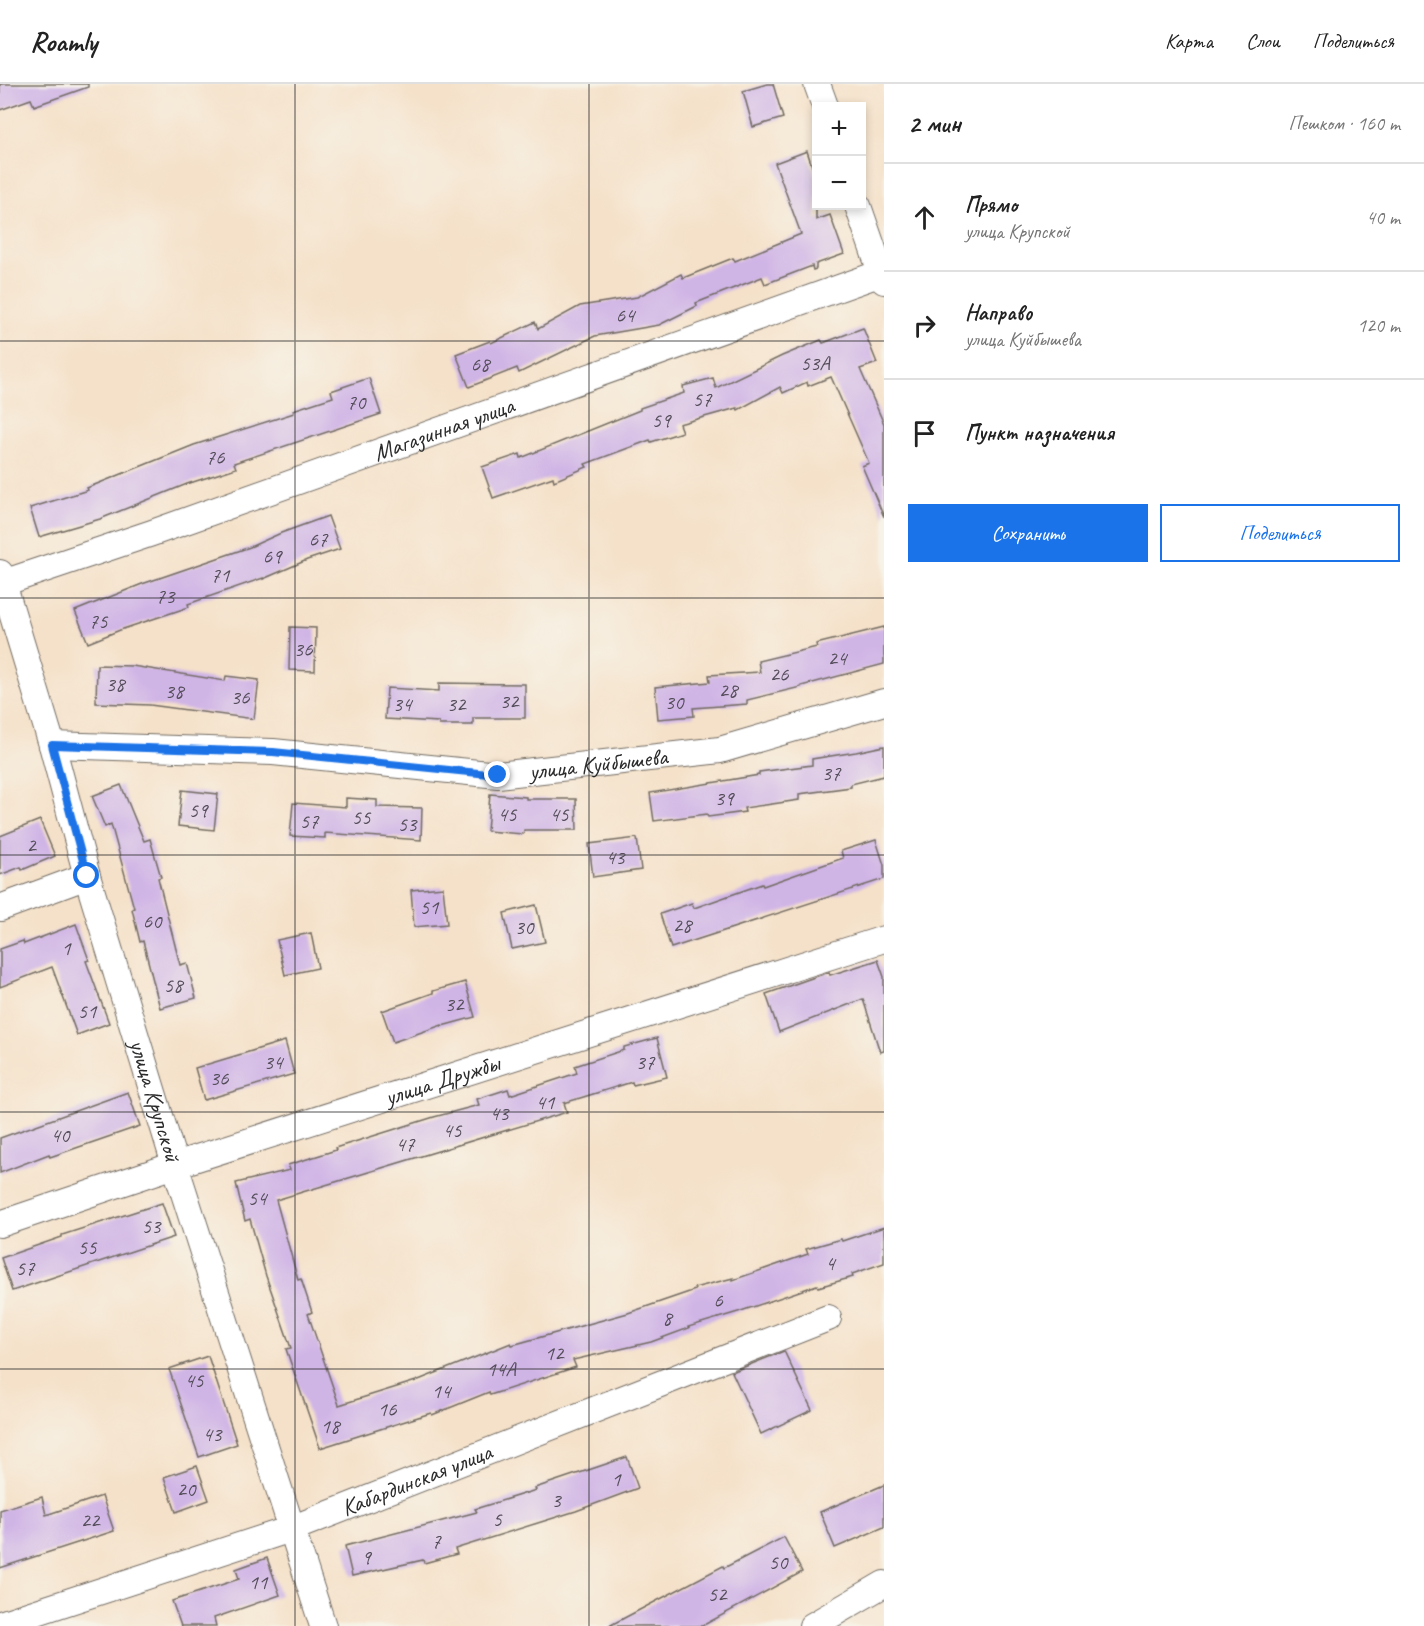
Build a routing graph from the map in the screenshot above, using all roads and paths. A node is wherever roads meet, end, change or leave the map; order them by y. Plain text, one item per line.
1 (817, 84) edge
2 (824, 102) edge
3 (859, 210) edge
4 (883, 275) edge
5 (1, 580) edge
6 (884, 702) edge
7 (52, 745) junction
8 (87, 876) junction
9 (0, 908) edge
10 (884, 939) edge
11 (175, 1166) junction
12 (0, 1224) edge
13 (828, 1318) dead end
14 (291, 1529) junction
15 (884, 1584) edge
16 (0, 1624) edge
17 (323, 1626) edge
18 (812, 1626) edge

1 - 2 street
3 - 4 street
4 - 5 street, Магазинная улица
5 - 7 street, улица Крупской
6 - 7 street, улица Куйбышева
7 - 8 street, улица Крупской
8 - 9 street
8 - 11 street, улица Крупской
10 - 11 street, улица Дружбы
11 - 12 street, улица Дружбы
11 - 14 street, улица Крупской
13 - 14 street, Кабардинская улица
14 - 16 street, Кабардинская улица
14 - 17 street, улица Крупской
15 - 18 street

